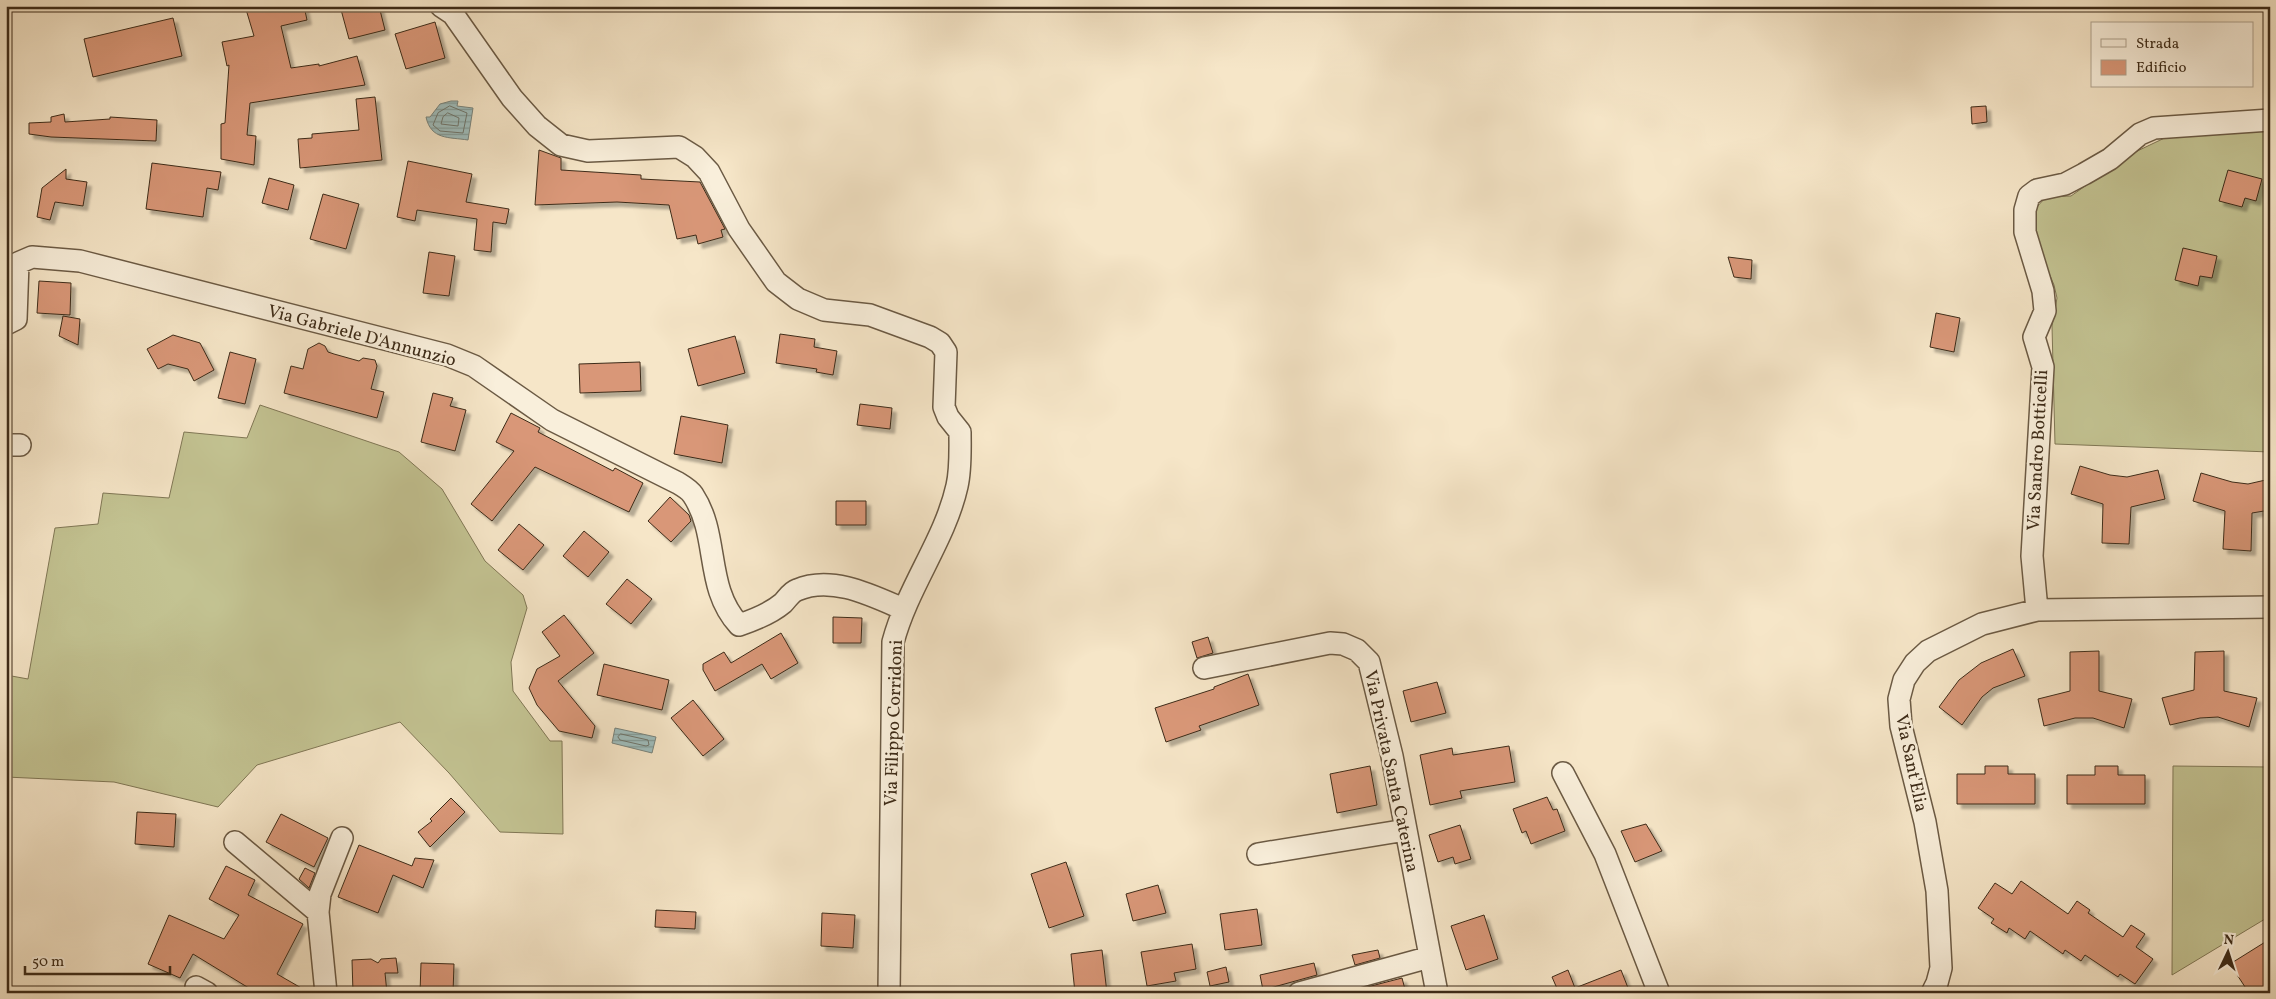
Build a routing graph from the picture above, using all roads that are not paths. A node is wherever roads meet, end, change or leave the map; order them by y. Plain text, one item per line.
1 (441, 6) edge
2 (2270, 120) edge
3 (6, 324) edge
4 (2270, 606) edge
5 (903, 609) junction
6 (2037, 610) junction
7 (1204, 668) dead end
8 (1563, 773) dead end
9 (1406, 830) junction
10 (342, 838) dead end
11 (235, 842) dead end
12 (1258, 854) dead end
13 (318, 912) junction
14 (1430, 957) junction
15 (326, 993) edge
16 (889, 993) edge
17 (1299, 993) edge
18 (1437, 993) edge
19 (1659, 993) edge
20 (1932, 993) edge

1 - 5 street, Via Filippo Corridoni
2 - 6 street, Via Sandro Botticelli
3 - 5 street, Via Gabriele D'Annunzio
4 - 6 street, Via Sant'Elia
5 - 16 street, Via Filippo Corridoni
6 - 20 street, Via Sant'Elia
7 - 9 street, Via Privata Santa Caterina
8 - 19 street
9 - 12 street
9 - 14 street, Via Privata Santa Caterina
10 - 13 street
11 - 13 street
13 - 15 street
14 - 17 street
14 - 18 street, Via Privata Santa Caterina

